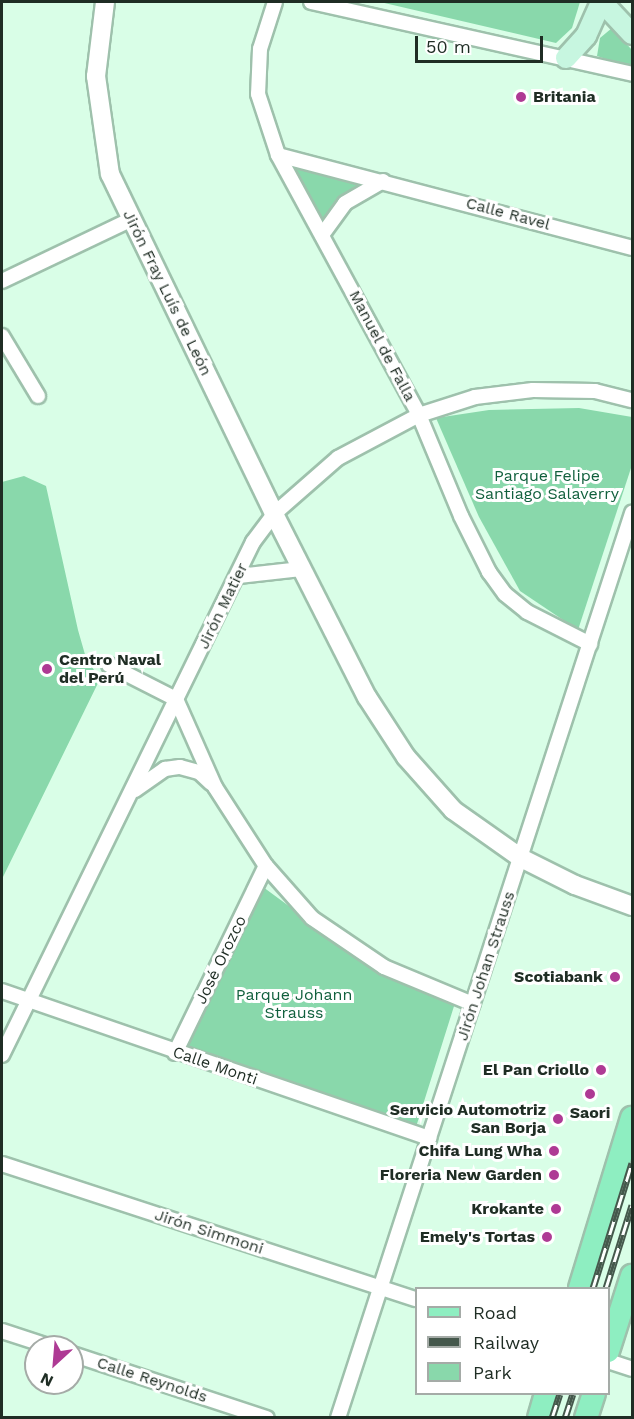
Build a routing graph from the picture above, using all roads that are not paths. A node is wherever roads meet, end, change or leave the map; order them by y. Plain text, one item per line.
1 (105, 2) edge
2 (274, 2) edge
3 (311, 2) edge
4 (601, 2) edge
5 (633, 34) edge
6 (566, 58) junction
7 (633, 74) edge
8 (278, 155) junction
9 (383, 181) junction
10 (130, 220) junction
11 (322, 235) junction
12 (633, 248) edge
13 (2, 281) edge
14 (2, 336) edge
15 (39, 396) dead end
16 (633, 400) edge
17 (419, 415) junction
18 (633, 513) edge
19 (274, 514) junction
20 (302, 569) junction
21 (239, 576) junction
22 (590, 644) junction
23 (109, 665) dead end
24 (176, 699) junction
25 (215, 787) junction
26 (128, 797) junction
27 (521, 858) junction
28 (266, 866) junction
29 (633, 906) edge
30 (2, 991) edge
31 (28, 1003) junction
32 (473, 1004) junction
33 (176, 1053) junction
34 (2, 1055) edge
35 (633, 1118) edge
36 (429, 1138) junction
37 (2, 1164) edge
38 (633, 1276) edge
39 (580, 1287) edge
40 (380, 1288) junction
41 (415, 1298) edge
42 (2, 1331) edge
43 (24, 1338) edge
44 (610, 1348) edge
45 (84, 1358) edge
46 (610, 1361) edge
47 (633, 1369) edge
48 (546, 1395) edge
49 (594, 1395) edge
50 (267, 1418) edge
51 (338, 1418) edge
52 (539, 1418) edge
53 (586, 1418) edge

1 - 10 street, Jirón Fray Luís de León
2 - 8 street, Manuel de Falla
3 - 6 street
4 - 5 main road
4 - 6 main road
6 - 7 street
8 - 9 street, Calle Ravel
8 - 11 street, Manuel de Falla
9 - 11 street
9 - 12 street, Calle Ravel
10 - 13 street
10 - 19 street, Jirón Fray Luís de León
11 - 17 street, Manuel de Falla
14 - 15 street
16 - 17 street, Jirón Matier
17 - 19 street, Jirón Matier
17 - 22 street, Manuel de Falla
18 - 22 street, Jirón Johan Strauss
19 - 20 street, Jirón Fray Luís de León
19 - 21 street, Jirón Matier
20 - 21 street
20 - 27 street, Jirón Fray Luís de León
21 - 24 street, Jirón Matier
22 - 27 street, Jirón Johan Strauss
23 - 24 street
24 - 25 street
24 - 26 street, Jirón Matier
25 - 26 street
25 - 28 street
26 - 31 street, Jirón Matier
27 - 29 street, Jirón Fray Luís de León
27 - 32 street, Jirón Johan Strauss
28 - 32 street
28 - 33 street, José Orozco
30 - 31 street, Calle Monti
31 - 33 street, Calle Monti
31 - 34 street, Jirón Matier
32 - 36 street, Jirón Johan Strauss
33 - 36 street, Calle Monti
35 - 39 main road
36 - 40 street, Jirón Johan Strauss
37 - 40 street, Jirón Simmoni
38 - 44 main road
40 - 41 street, Jirón Simmoni
40 - 51 street, Jirón Johan Strauss
42 - 43 street
45 - 50 street, Calle Reynolds
46 - 47 street
48 - 52 main road
49 - 53 main road

